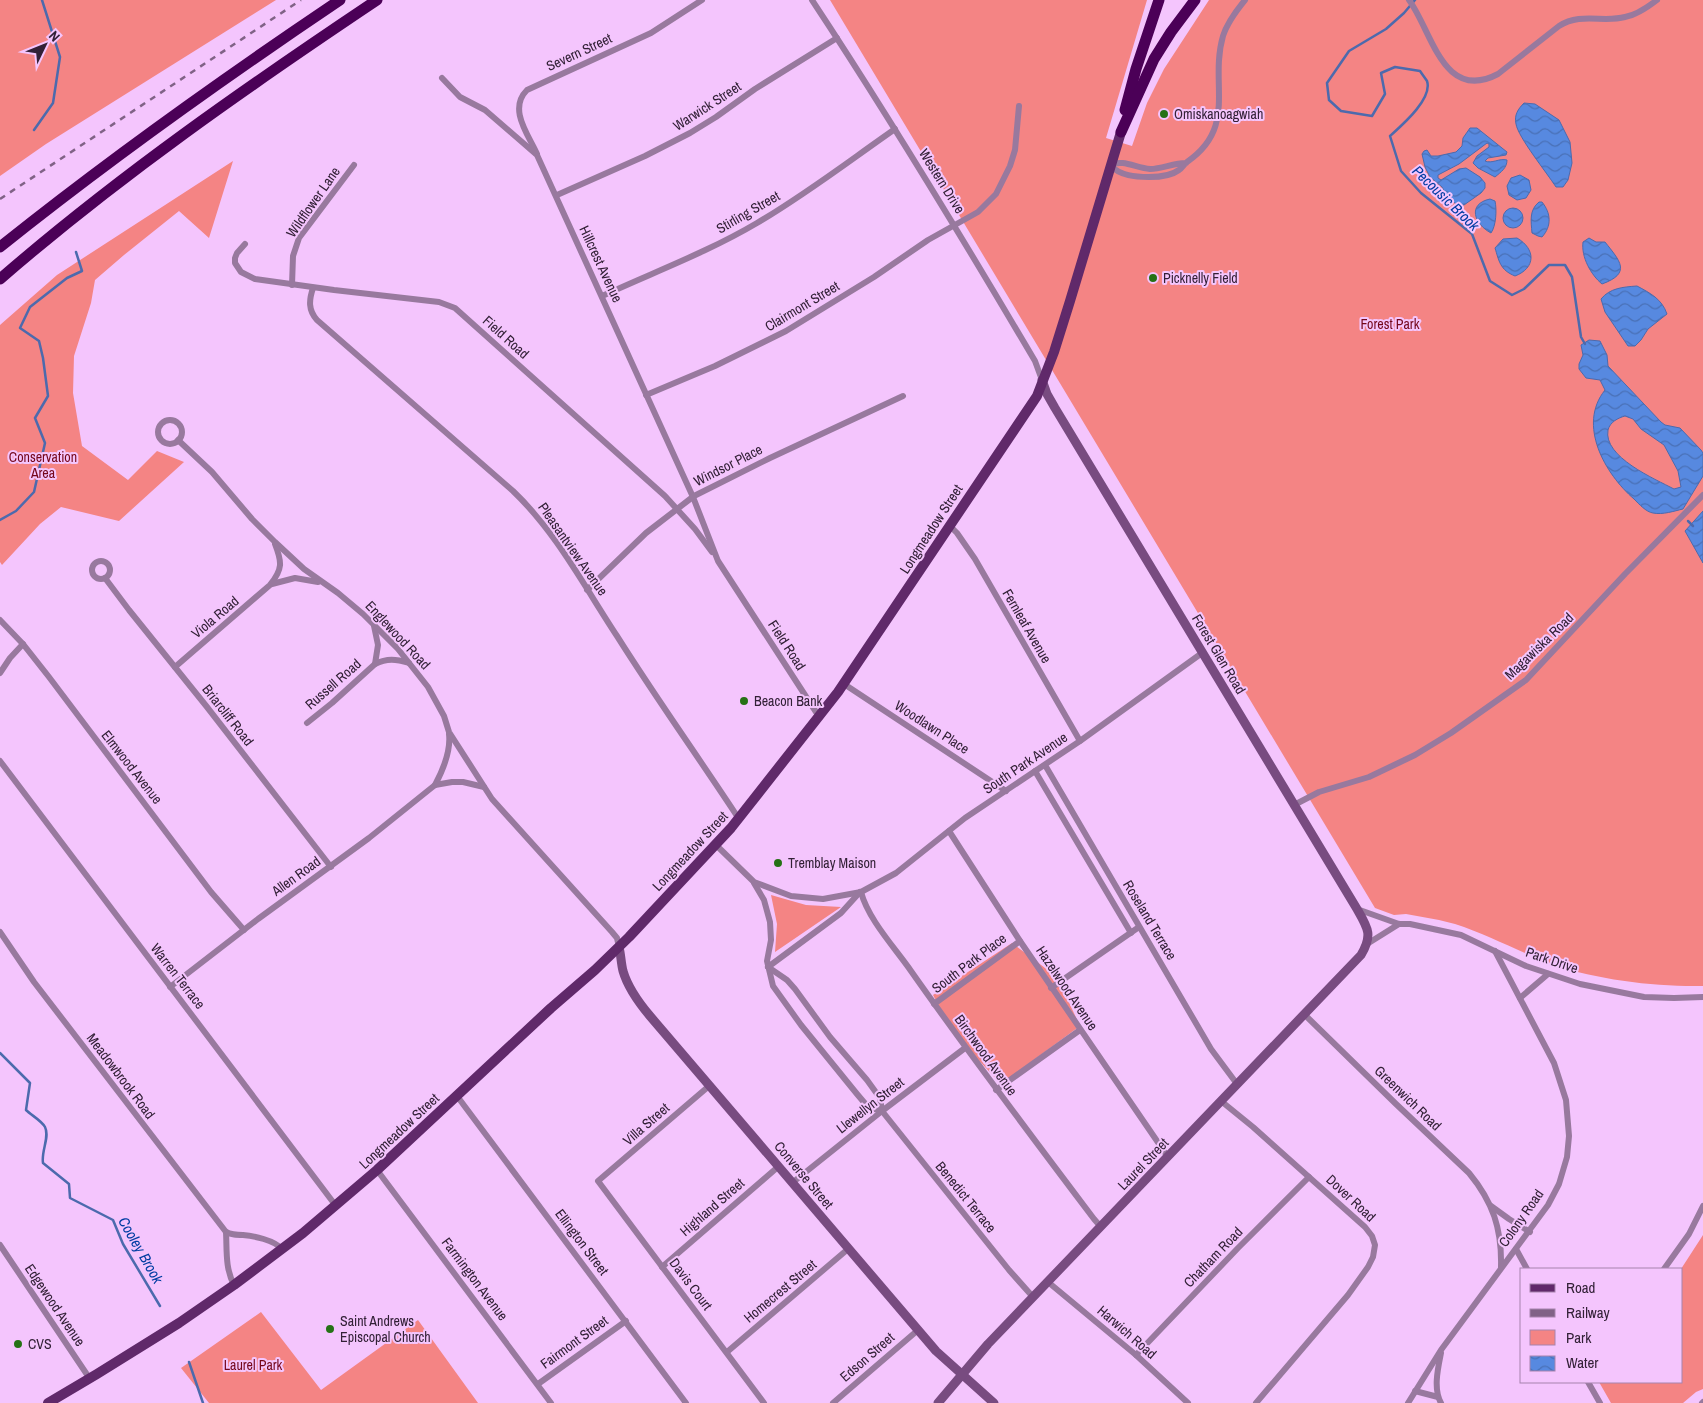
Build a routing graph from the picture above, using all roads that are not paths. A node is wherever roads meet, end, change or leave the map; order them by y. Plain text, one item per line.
1 (340, 0) edge
2 (377, 0) edge
3 (702, 0) edge
4 (812, 0) edge
5 (1159, 0) edge
6 (1195, 0) edge
7 (1245, 0) edge
8 (1409, 0) edge
9 (1657, 0) edge
10 (837, 38) junction
11 (442, 78) dead end
12 (1019, 106) dead end
13 (895, 129) junction
14 (1121, 132) junction
15 (537, 155) junction
16 (1186, 163) junction
17 (354, 165) dead end
18 (1110, 165) junction
19 (557, 195) junction
20 (954, 225) junction
21 (245, 244) dead end
22 (0, 247) edge
23 (0, 278) edge
24 (292, 285) junction
25 (313, 288) junction
26 (602, 296) junction
27 (1042, 380) junction
28 (646, 395) junction
29 (903, 396) dead end
30 (178, 440) dead end
31 (1703, 495) edge
32 (693, 497) junction
33 (677, 509) junction
34 (950, 526) junction
35 (275, 542) junction
36 (718, 561) junction
37 (105, 578) dead end
38 (324, 584) junction
39 (270, 585) junction
40 (587, 590) junction
41 (0, 620) edge
42 (373, 624) junction
43 (23, 644) junction
44 (1202, 653) junction
45 (375, 664) junction
46 (410, 664) junction
47 (175, 667) junction
48 (0, 673) edge
49 (844, 684) junction
50 (820, 716) junction
51 (307, 723) dead end
52 (449, 732) junction
53 (1080, 740) junction
54 (0, 762) edge
55 (1045, 764) junction
56 (1035, 771) junction
57 (435, 785) junction
58 (484, 787) junction
59 (1006, 790) junction
60 (1294, 805) junction
61 (739, 819) junction
62 (949, 831) junction
63 (716, 845) junction
64 (331, 867) junction
65 (754, 882) junction
66 (860, 892) junction
67 (1358, 909) junction
68 (1398, 924) junction
69 (1139, 927) junction
70 (244, 930) junction
71 (0, 932) edge
72 (1131, 933) junction
73 (1020, 941) junction
74 (1367, 944) junction
75 (619, 947) junction
76 (1495, 951) junction
77 (768, 967) junction
78 (1548, 974) junction
79 (170, 987) junction
80 (1051, 988) junction
81 (1703, 997) edge
82 (1520, 998) junction
83 (934, 1004) junction
84 (1304, 1014) junction
85 (1080, 1030) junction
86 (965, 1048) junction
87 (1237, 1084) junction
88 (709, 1086) junction
89 (996, 1090) junction
90 (457, 1096) junction
91 (1221, 1102) junction
92 (882, 1111) junction
93 (1168, 1157) junction
94 (779, 1166) junction
95 (377, 1170) junction
96 (1310, 1177) junction
97 (598, 1181) joint
98 (792, 1183) junction
99 (1490, 1204) junction
100 (336, 1206) junction
101 (1703, 1206) edge
102 (1101, 1227) junction
103 (226, 1232) junction
104 (1530, 1232) junction
105 (0, 1245) edge
106 (282, 1248) junction
107 (848, 1248) junction
108 (1516, 1249) junction
109 (662, 1267) junction
110 (1501, 1268) junction
111 (1526, 1268) edge
112 (1665, 1268) edge
113 (1048, 1282) junction
114 (234, 1285) junction
115 (1033, 1298) junction
116 (626, 1321) junction
117 (918, 1330) junction
118 (1441, 1350) junction
119 (727, 1352) junction
120 (1136, 1355) junction
121 (961, 1375) junction
122 (90, 1379) junction
123 (1589, 1383) edge
124 (538, 1384) junction
125 (1414, 1391) junction
126 (1439, 1400) edge
127 (48, 1403) edge
128 (552, 1403) edge
129 (686, 1403) edge
130 (764, 1403) edge
131 (833, 1403) edge
132 (938, 1403) edge
133 (994, 1403) edge
134 (1188, 1403) edge
135 (1256, 1403) edge
136 (1408, 1403) edge
137 (1600, 1403) edge

1 - 22 highway
2 - 23 highway
3 - 15 street, Severn Street
4 - 10 street, Western Drive
5 - 14 highway
6 - 14 highway
7 - 16 street
8 - 9 street
10 - 13 street, Western Drive
10 - 19 street, Warwick Street
11 - 15 street, Hillcrest Avenue
12 - 20 street, Clairmont Street
13 - 20 street, Western Drive
13 - 26 street, Stirling Street
14 - 18 main road, Longmeadow Street
15 - 19 street, Hillcrest Avenue
16 - 18 street
16 - 18 street
17 - 24 street, Wildflower Lane
18 - 27 main road, Longmeadow Street
19 - 26 street, Hillcrest Avenue
20 - 27 street, Western Drive
20 - 28 street, Clairmont Street
21 - 24 street, Field Road
24 - 25 street, Field Road
25 - 33 street, Field Road
25 - 40 street, Pleasantview Avenue
26 - 28 street, Hillcrest Avenue
27 - 34 main road, Longmeadow Street
27 - 44 street, Forest Glen Road
28 - 32 street, Hillcrest Avenue
29 - 32 street, Windsor Place
30 - 35 street, Englewood Road
31 - 60 street, Magawiska Road
32 - 33 street, Windsor Place
32 - 36 street, Field Road
33 - 36 street, Field Road
33 - 40 street, Windsor Place
34 - 49 main road, Longmeadow Street
34 - 53 street, Fernleaf Avenue
35 - 38 street, Englewood Road
35 - 39 street, Viola Road
36 - 50 street, Field Road
37 - 47 street, Briarcliff Road
38 - 39 street, Viola Road
38 - 42 street, Englewood Road
39 - 47 street, Viola Road
40 - 61 street, Pleasantview Avenue
41 - 43 street, Elmwood Avenue
42 - 45 street, Russell Road
42 - 46 street, Englewood Road
43 - 48 street
43 - 70 street, Elmwood Avenue
44 - 53 street, South Park Avenue
44 - 60 street, Forest Glen Road
45 - 46 street, Russell Road
45 - 51 street, Russell Road
46 - 52 street, Englewood Road
47 - 64 street, Briarcliff Road
49 - 50 main road, Longmeadow Street
49 - 59 street, Woodlawn Place
50 - 61 main road, Longmeadow Street
52 - 57 street, Allen Road
52 - 58 street, Englewood Road
53 - 55 street, South Park Avenue
54 - 79 street, Warren Terrace
55 - 56 street, South Park Avenue
55 - 69 street, Roseland Terrace
56 - 59 street, South Park Avenue
56 - 72 street
57 - 58 street
57 - 64 street, Allen Road
58 - 75 street, Englewood Road
59 - 62 street, South Park Avenue
60 - 67 street, Forest Glen Road
61 - 63 main road, Longmeadow Street
62 - 66 street, South Park Avenue
62 - 73 street, Hazelwood Avenue
63 - 65 street, South Park Avenue
63 - 75 main road, Longmeadow Street
64 - 70 street, Allen Road
65 - 66 street, South Park Avenue
65 - 77 street, Benedict Terrace
66 - 77 street, South Park Avenue
66 - 83 street, Birchwood Avenue
67 - 68 street, Park Drive
67 - 74 street, Forest Glen Road
68 - 74 street
68 - 76 street, Park Drive
69 - 72 street
69 - 87 street, Roseland Terrace
70 - 79 street, Allen Road
71 - 103 street, Meadowbrook Road
72 - 80 street
73 - 80 street, Hazelwood Avenue
73 - 83 street, South Park Place
74 - 84 street, Laurel Street
75 - 88 street, Converse Street
75 - 90 main road, Longmeadow Street
76 - 78 street, Park Drive
76 - 82 street, Colony Road
77 - 92 street, Benedict Terrace
77 - 92 street, Benedict Terrace
78 - 81 street, Park Drive
78 - 82 street
79 - 100 street, Warren Terrace
80 - 85 street, Hazelwood Avenue
82 - 104 street, Colony Road
83 - 86 street, Birchwood Avenue
84 - 87 street, Laurel Street
84 - 99 street, Greenwich Road
85 - 89 street
85 - 93 street, Hazelwood Avenue
86 - 89 street, Birchwood Avenue
86 - 92 street, Llewellyn Street
87 - 91 street, Laurel Street
88 - 94 street, Converse Street
88 - 97 street, Villa Street
89 - 102 street, Birchwood Avenue
90 - 95 main road, Longmeadow Street
90 - 116 street, Ellington Street
91 - 93 street, Laurel Street
91 - 96 street, Dover Road
92 - 98 street, Llewellyn Street
92 - 115 street, Benedict Terrace
93 - 102 street, Laurel Street
94 - 98 street, Converse Street
94 - 109 street, Highland Street
95 - 100 main road, Longmeadow Street
95 - 124 street, Farmington Avenue
96 - 120 street, Chatham Road
96 - 135 street, Dover Road
97 - 109 street, Davis Court
98 - 107 street, Converse Street
99 - 104 street, Greenwich Road
99 - 110 street, Greenwich Road
100 - 106 main road, Longmeadow Street
101 - 112 street
102 - 113 street, Laurel Street
103 - 106 street
103 - 114 street
104 - 108 street, Colony Road
105 - 122 street, Edgewood Avenue
106 - 114 main road, Longmeadow Street
107 - 117 street, Converse Street
107 - 119 street, Homecrest Street
108 - 110 street, Colony Road
108 - 111 street
109 - 119 street, Davis Court
110 - 118 street, Colony Road
113 - 115 street, Laurel Street
113 - 120 street, Harwich Road
114 - 122 main road, Longmeadow Street
115 - 121 street, Laurel Street
116 - 124 street, Fairmont Street
116 - 129 street, Ellington Street
117 - 121 street, Converse Street
117 - 131 street, Edson Street
118 - 125 street, Colony Road
118 - 126 street
119 - 130 street, Davis Court
120 - 134 street, Harwich Road
121 - 132 street, Laurel Street
121 - 133 street, Converse Street
122 - 127 main road, Longmeadow Street
123 - 137 street
124 - 128 street, Farmington Avenue
125 - 126 street
125 - 136 street, Colony Road

